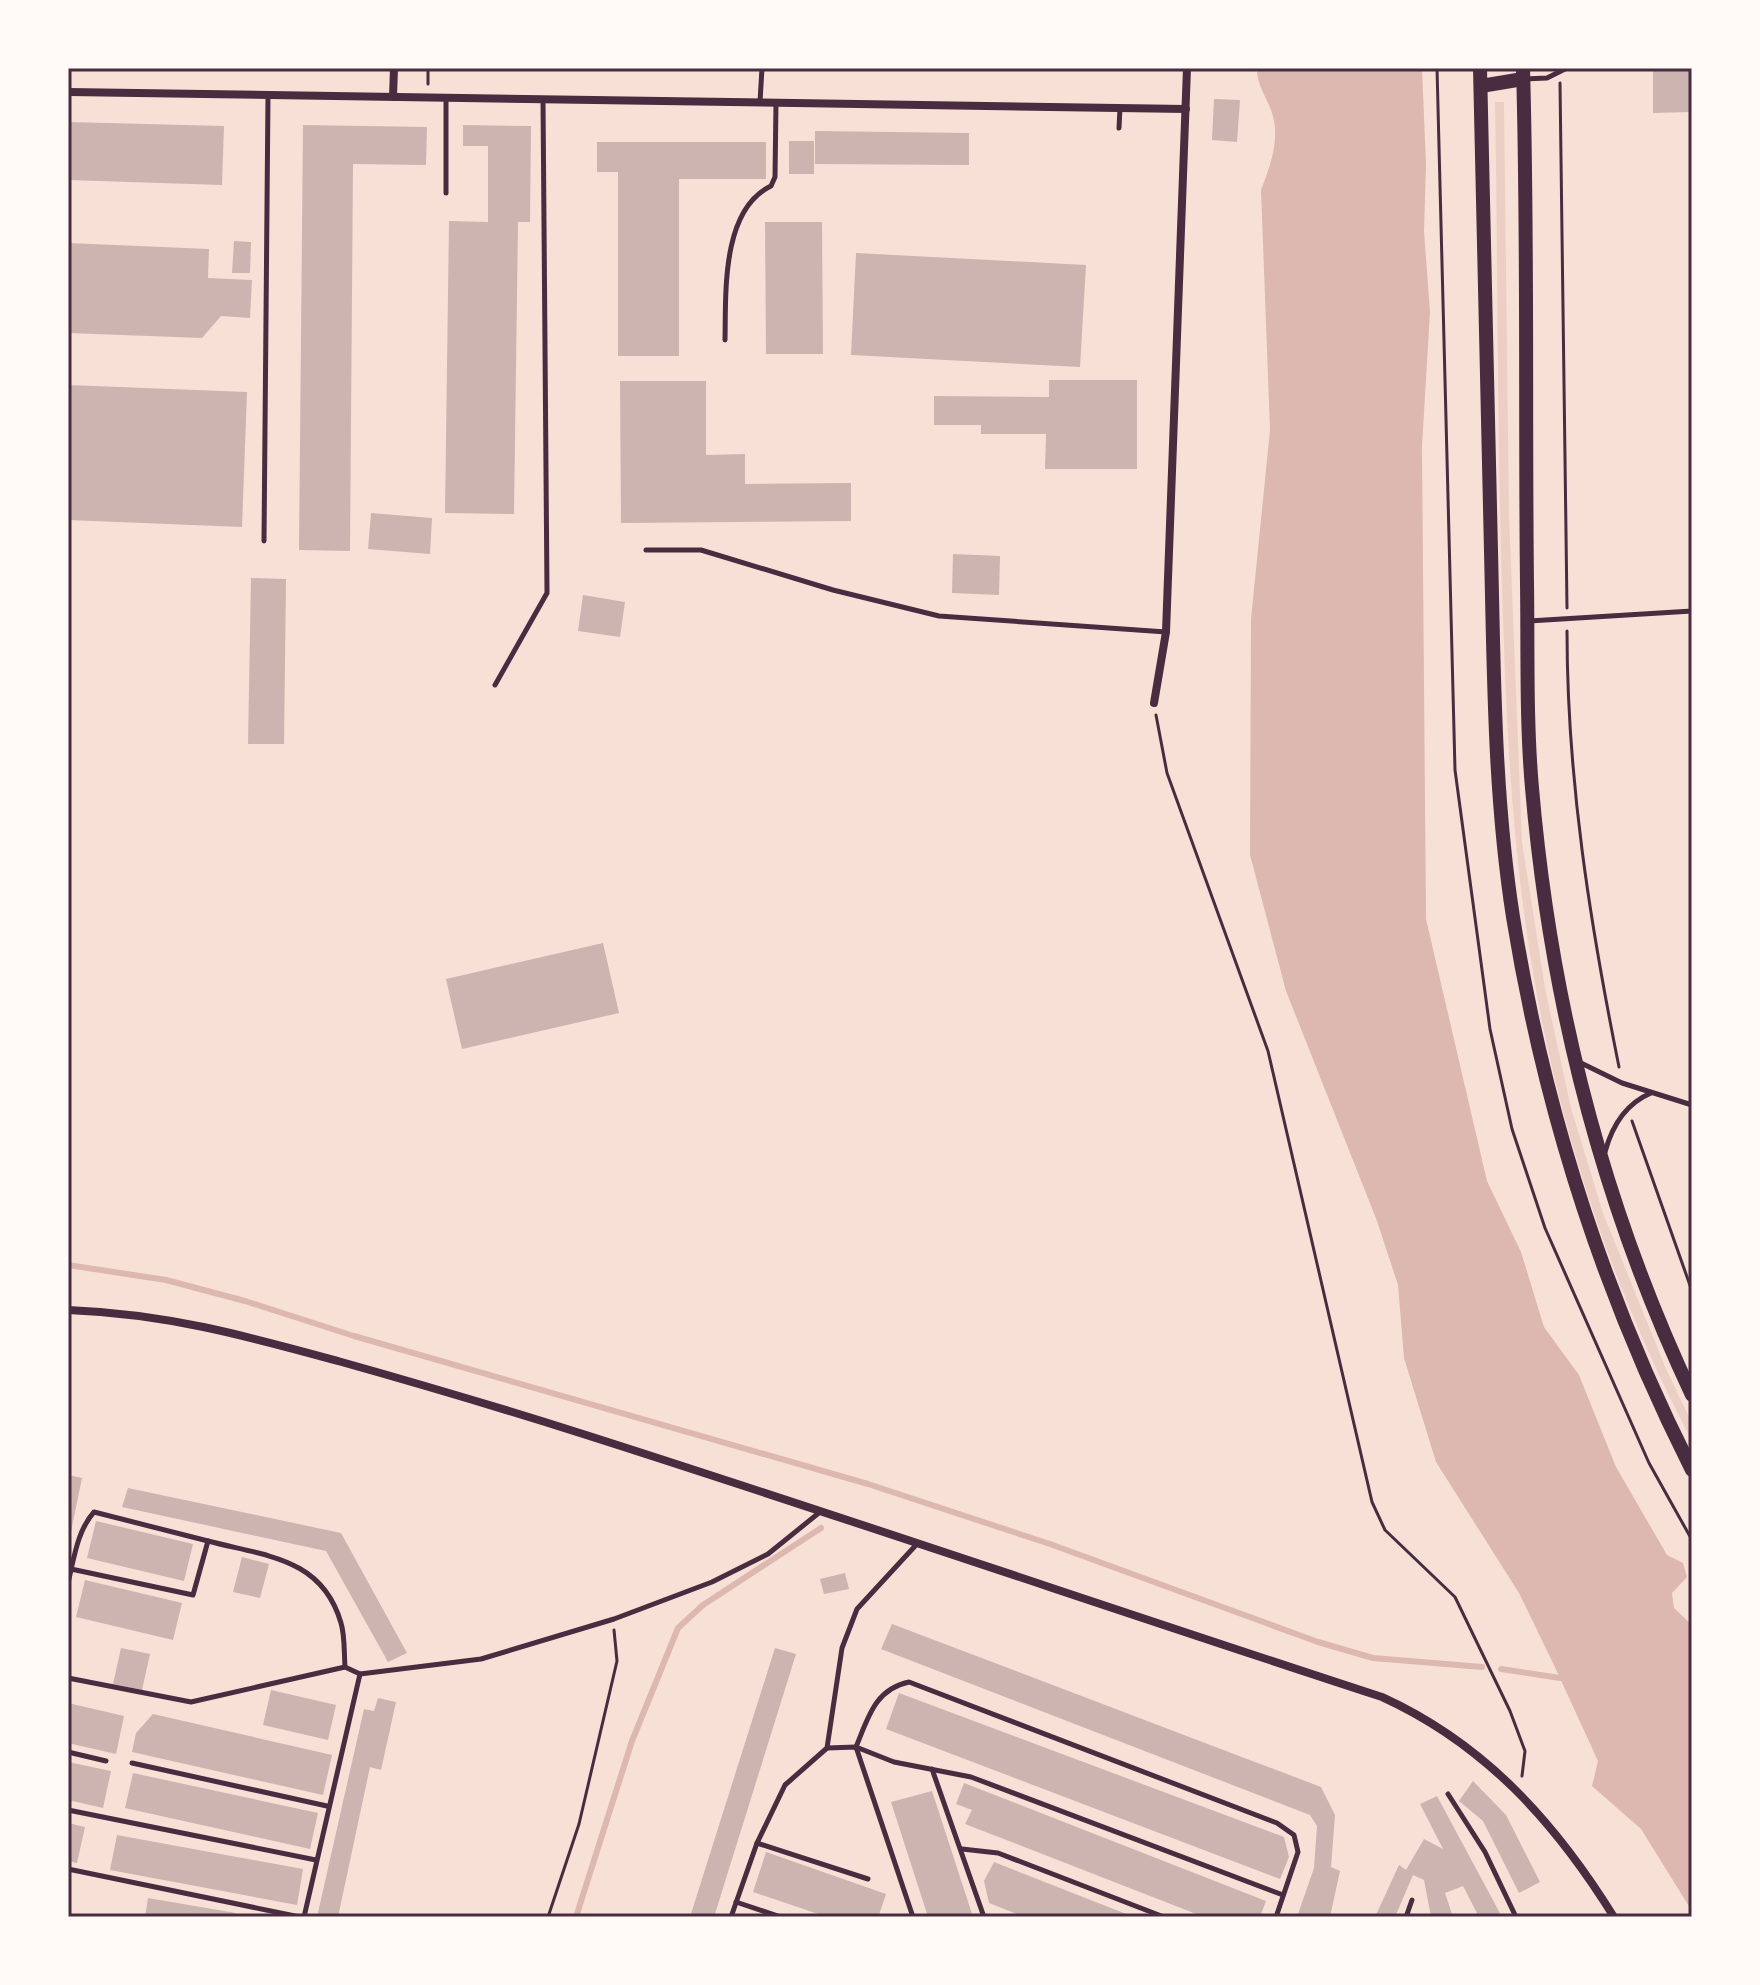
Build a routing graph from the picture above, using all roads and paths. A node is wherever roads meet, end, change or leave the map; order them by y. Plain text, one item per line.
1 (394, 68) edge
2 (762, 68) edge
3 (1187, 68) edge
4 (1480, 68) edge
5 (1564, 70) edge
6 (1523, 74) edge
7 (1481, 86) junction
8 (68, 92) edge
9 (268, 95) junction
10 (393, 97) junction
11 (446, 98) junction
12 (543, 99) junction
13 (760, 103) junction
14 (776, 103) junction
15 (1120, 108) junction
16 (1186, 109) junction
17 (1119, 128) dead end
18 (446, 193) dead end
19 (725, 340) dead end
20 (264, 541) dead end
21 (646, 550) dead end
22 (1692, 611) edge
23 (1567, 618) junction
24 (1528, 621) junction
25 (1166, 632) junction
26 (495, 685) dead end
27 (1154, 703) joint
28 (1575, 1060) junction
29 (1622, 1083) junction
30 (1653, 1093) junction
31 (1692, 1105) edge
32 (1628, 1110) junction
33 (1602, 1161) junction
34 (1692, 1291) edge
35 (68, 1310) edge
36 (1692, 1395) edge
37 (1692, 1470) edge
38 (823, 1510) junction
39 (208, 1541) junction
40 (916, 1545) junction
41 (71, 1569) junction
42 (68, 1583) edge
43 (614, 1619) junction
44 (345, 1667) junction
45 (360, 1674) junction
46 (68, 1678) edge
47 (856, 1747) junction
48 (827, 1748) junction
49 (68, 1752) edge
50 (106, 1761) dead end
51 (132, 1763) dead end
52 (932, 1769) junction
53 (1520, 1790) junction
54 (1448, 1794) dead end
55 (327, 1806) junction
56 (68, 1810) edge
57 (757, 1843) junction
58 (962, 1849) junction
59 (316, 1860) junction
60 (68, 1869) edge
61 (868, 1879) dead end
62 (1283, 1895) junction
63 (1412, 1900) dead end
64 (736, 1902) junction
65 (302, 1917) edge
66 (548, 1917) edge
67 (731, 1917) edge
68 (781, 1917) edge
69 (913, 1917) edge
70 (984, 1917) edge
71 (1164, 1917) edge
72 (1276, 1917) edge
73 (1406, 1917) edge
74 (1516, 1917) edge
75 (1614, 1917) edge

1 - 10 street
2 - 13 lane
3 - 16 street
4 - 7 main road
5 - 6 lane
5 - 23 path
6 - 7 main road
6 - 24 main road
7 - 37 main road
8 - 9 street
9 - 10 street
9 - 20 lane
10 - 11 street
11 - 12 street
11 - 18 lane
12 - 13 street
12 - 26 lane
13 - 14 street
14 - 15 street
14 - 19 lane
15 - 16 street
15 - 17 lane
16 - 25 street
21 - 25 lane
22 - 23 lane
23 - 24 lane
23 - 29 path
24 - 28 main road
25 - 27 street
27 - 53 path
28 - 29 lane
28 - 33 main road
29 - 30 lane
30 - 31 lane
30 - 32 lane
32 - 33 lane
32 - 34 path
33 - 36 main road
35 - 38 street
38 - 40 street
38 - 43 lane
39 - 41 lane
39 - 41 lane
39 - 44 lane
40 - 48 lane
40 - 53 street
41 - 42 lane
43 - 45 lane
43 - 66 path
44 - 45 lane
44 - 46 lane
45 - 55 lane
47 - 48 lane
47 - 52 lane
47 - 62 lane
47 - 69 lane
48 - 57 lane
49 - 50 lane
51 - 55 lane
52 - 58 lane
52 - 62 lane
53 - 75 street
54 - 74 lane
55 - 59 lane
56 - 59 lane
57 - 61 lane
57 - 64 lane
58 - 70 lane
58 - 71 lane
59 - 65 lane
60 - 65 lane
62 - 72 lane
63 - 73 lane
64 - 67 lane
64 - 68 lane

